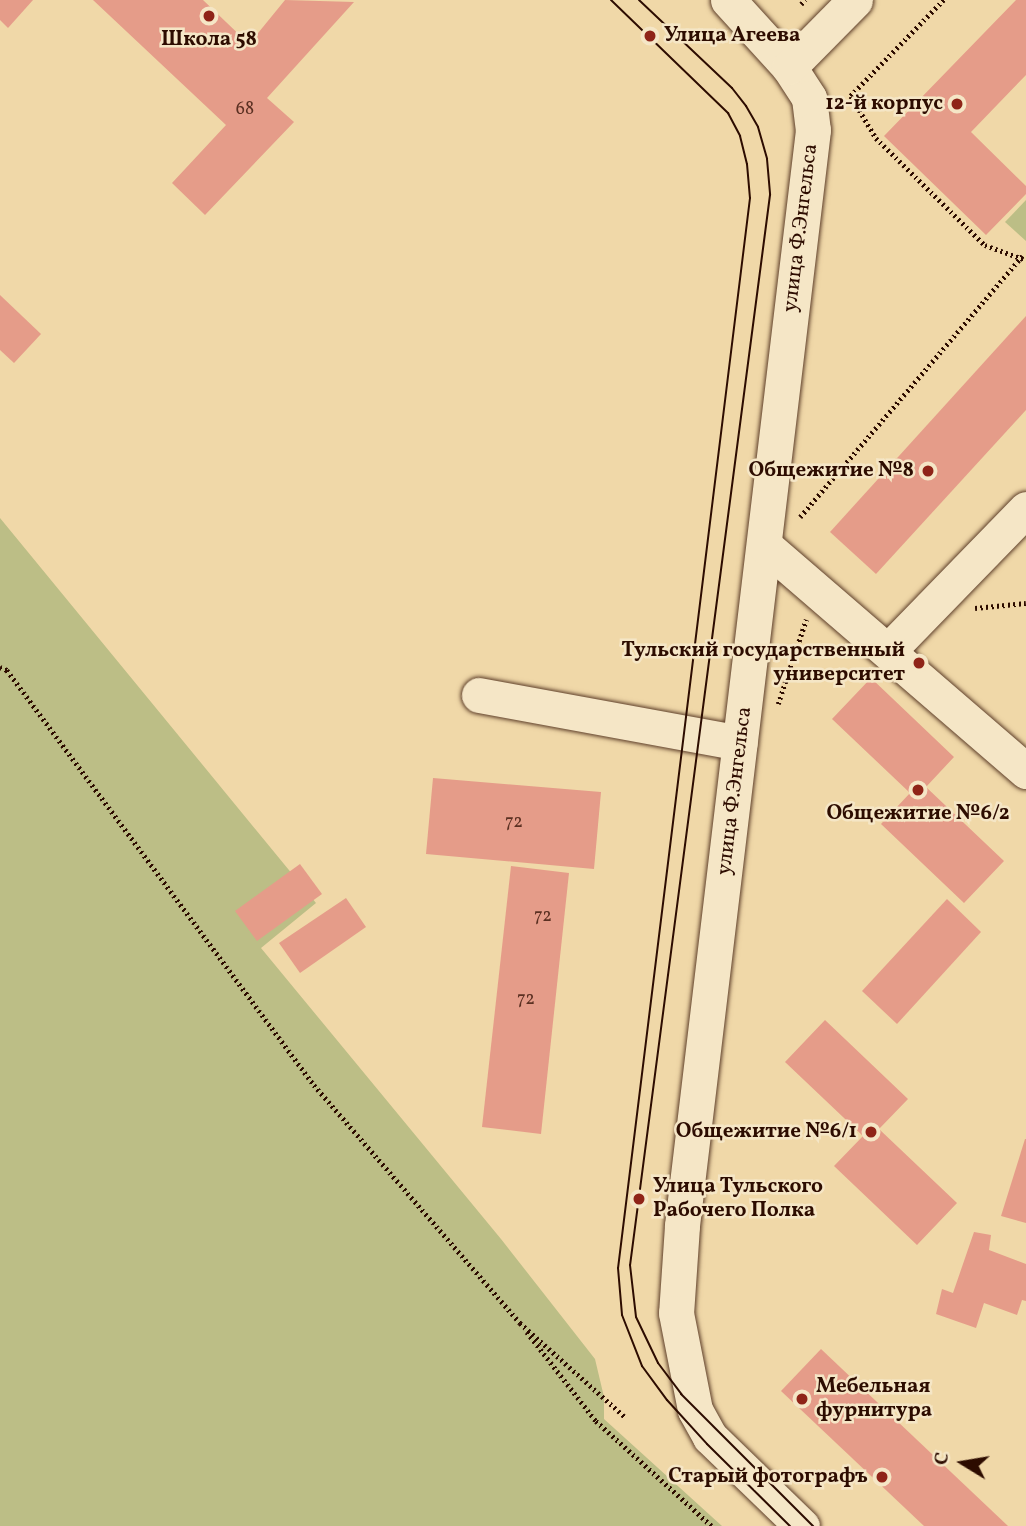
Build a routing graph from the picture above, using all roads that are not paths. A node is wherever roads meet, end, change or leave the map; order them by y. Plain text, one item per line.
1 (728, 0) edge
2 (855, 0) edge
3 (789, 67) junction
4 (1026, 509) edge
5 (764, 545) junction
6 (888, 651) junction
7 (479, 695) dead end
8 (740, 743) junction
9 (1026, 771) edge
10 (802, 1526) edge

1 - 3 street, улица Ф.Энгельса
2 - 3 street
3 - 5 street, улица Ф.Энгельса
4 - 6 street
5 - 6 street
5 - 8 street, улица Ф.Энгельса
6 - 9 street
7 - 8 street
8 - 10 street, улица Ф.Энгельса

